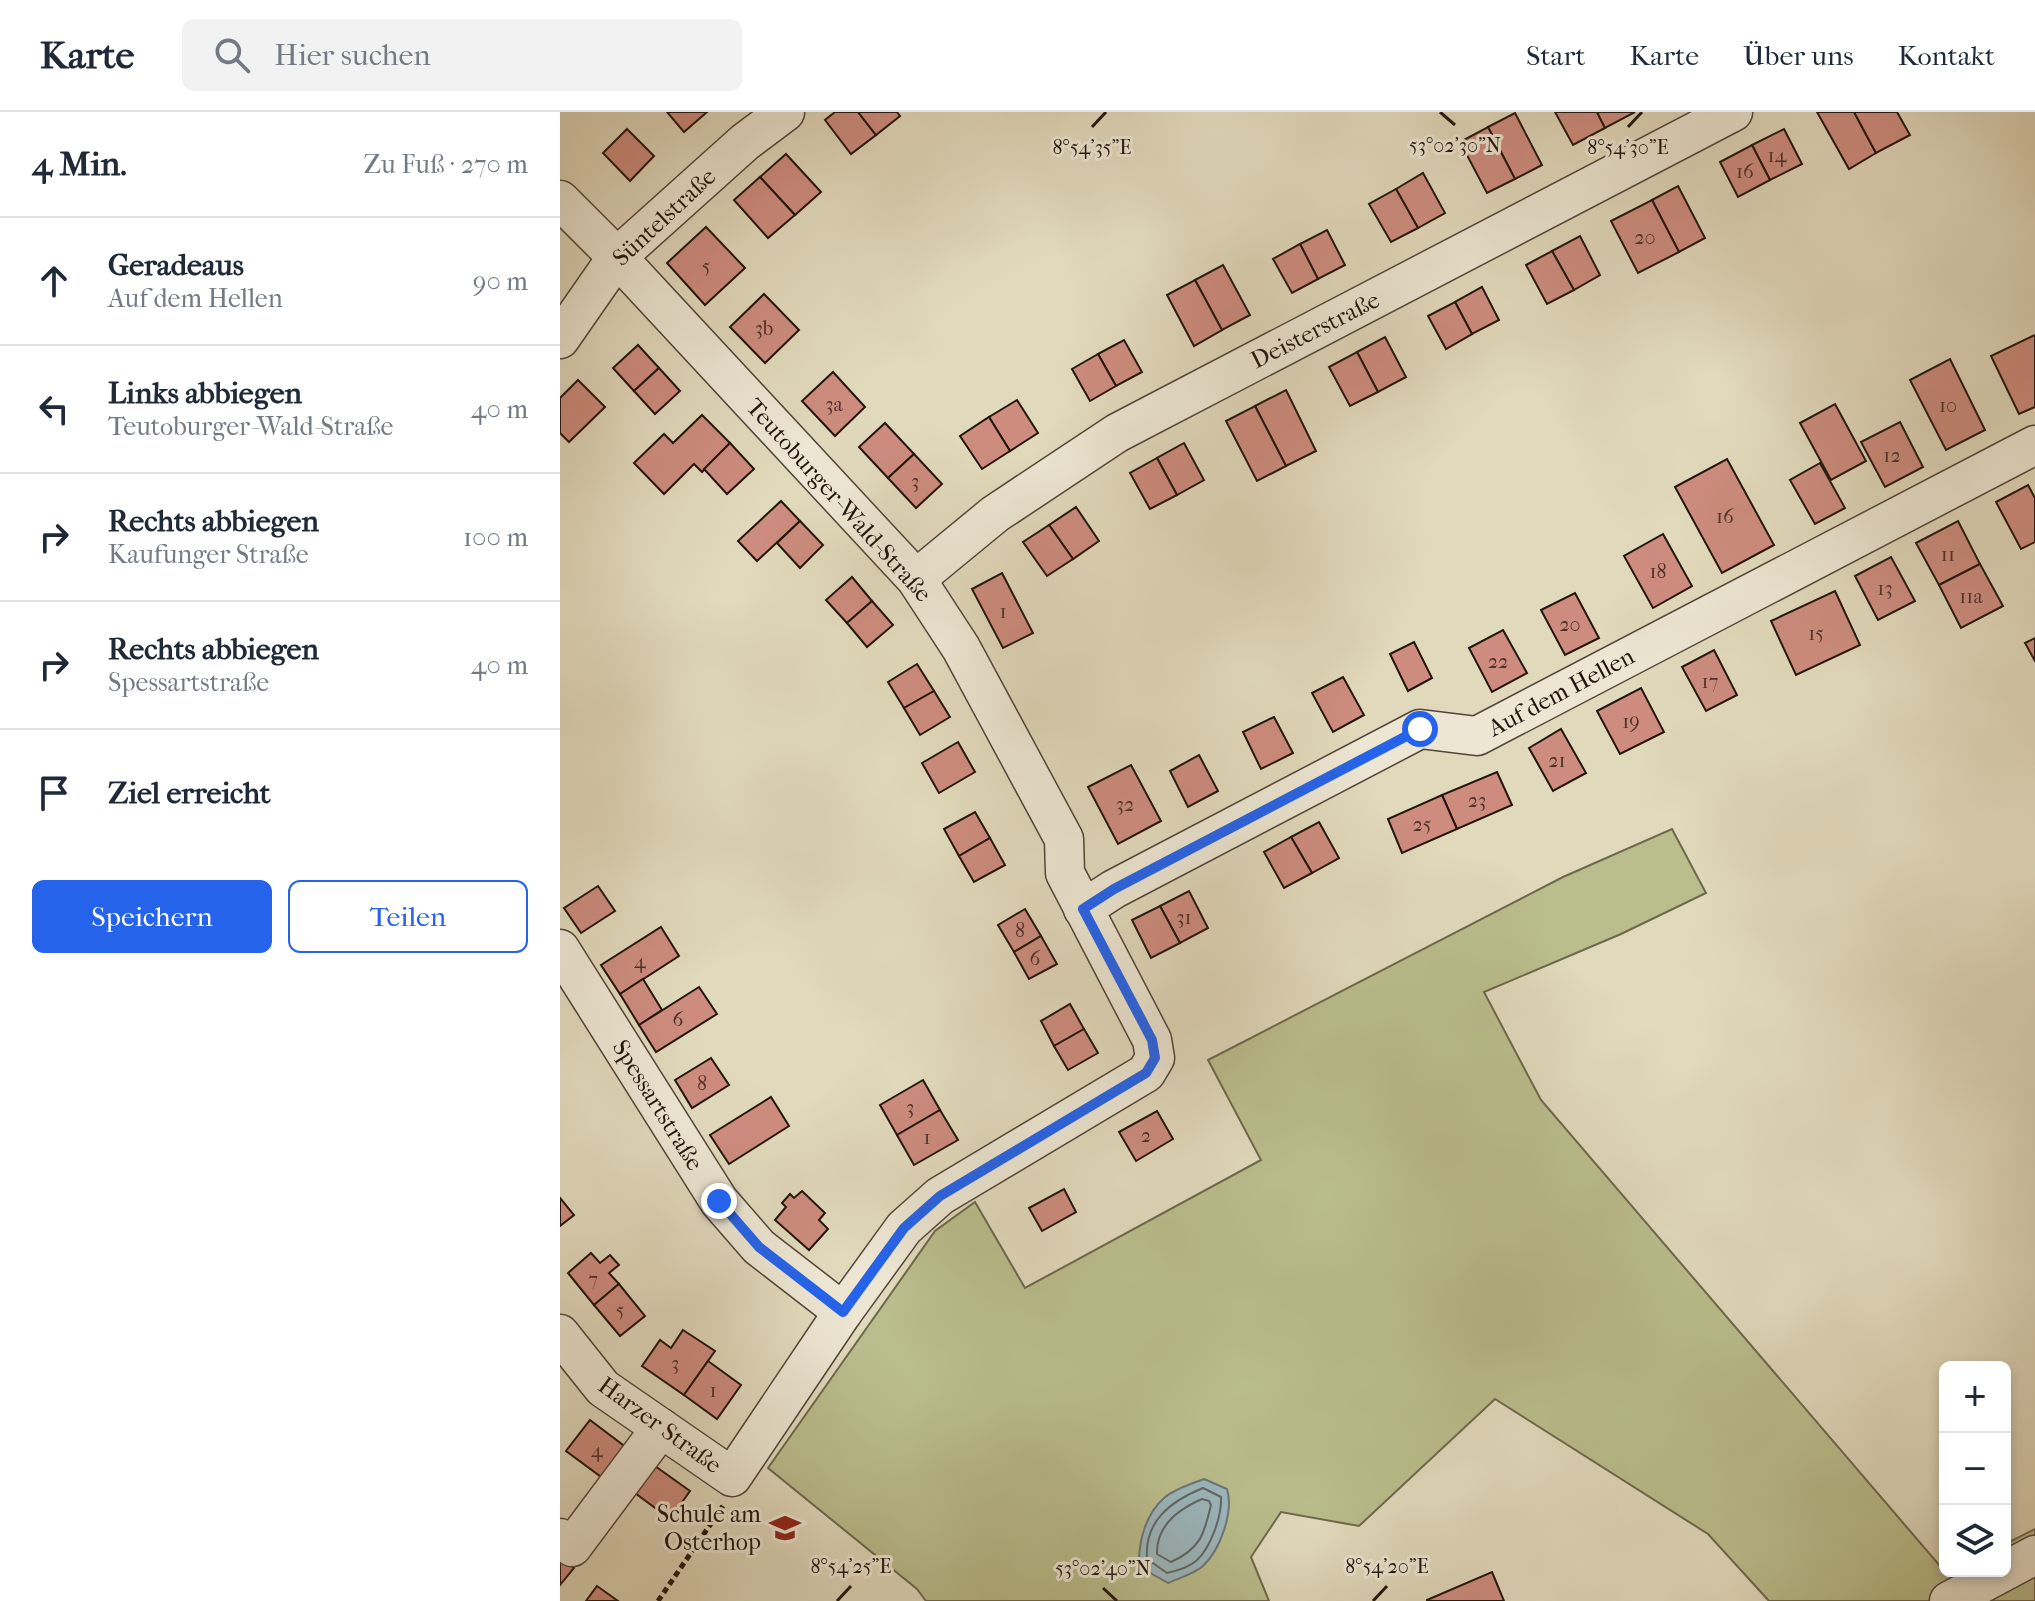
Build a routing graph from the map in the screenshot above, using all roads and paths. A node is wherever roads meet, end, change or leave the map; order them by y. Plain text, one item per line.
1 (785, 112) edge
2 (1733, 112) edge
3 (560, 200) edge
4 (617, 257) junction
5 (560, 339) edge
6 (2035, 445) edge
7 (916, 579) junction
8 (1083, 909) junction
9 (560, 949) edge
10 (843, 1312) junction
11 (560, 1334) edge
12 (661, 1428) junction
13 (732, 1477) junction
14 (560, 1538) edge
15 (2035, 1555) edge
16 (658, 1601) edge
17 (1949, 1601) edge

1 - 4 street, Süntelstraße
2 - 7 street, Deisterstraße
3 - 4 street, Teutoburger-Wald-Straße
4 - 5 street, Süntelstraße
4 - 7 street, Teutoburger-Wald-Straße
6 - 8 street, Auf dem Hellen
7 - 8 street, Teutoburger-Wald-Straße
8 - 10 street, Teutoburger-Wald-Straße
9 - 10 street, Spessartstraße
10 - 13 street
11 - 12 street, Harzer Straße
12 - 13 street, Harzer Straße
12 - 14 street
13 - 16 path
15 - 17 street

